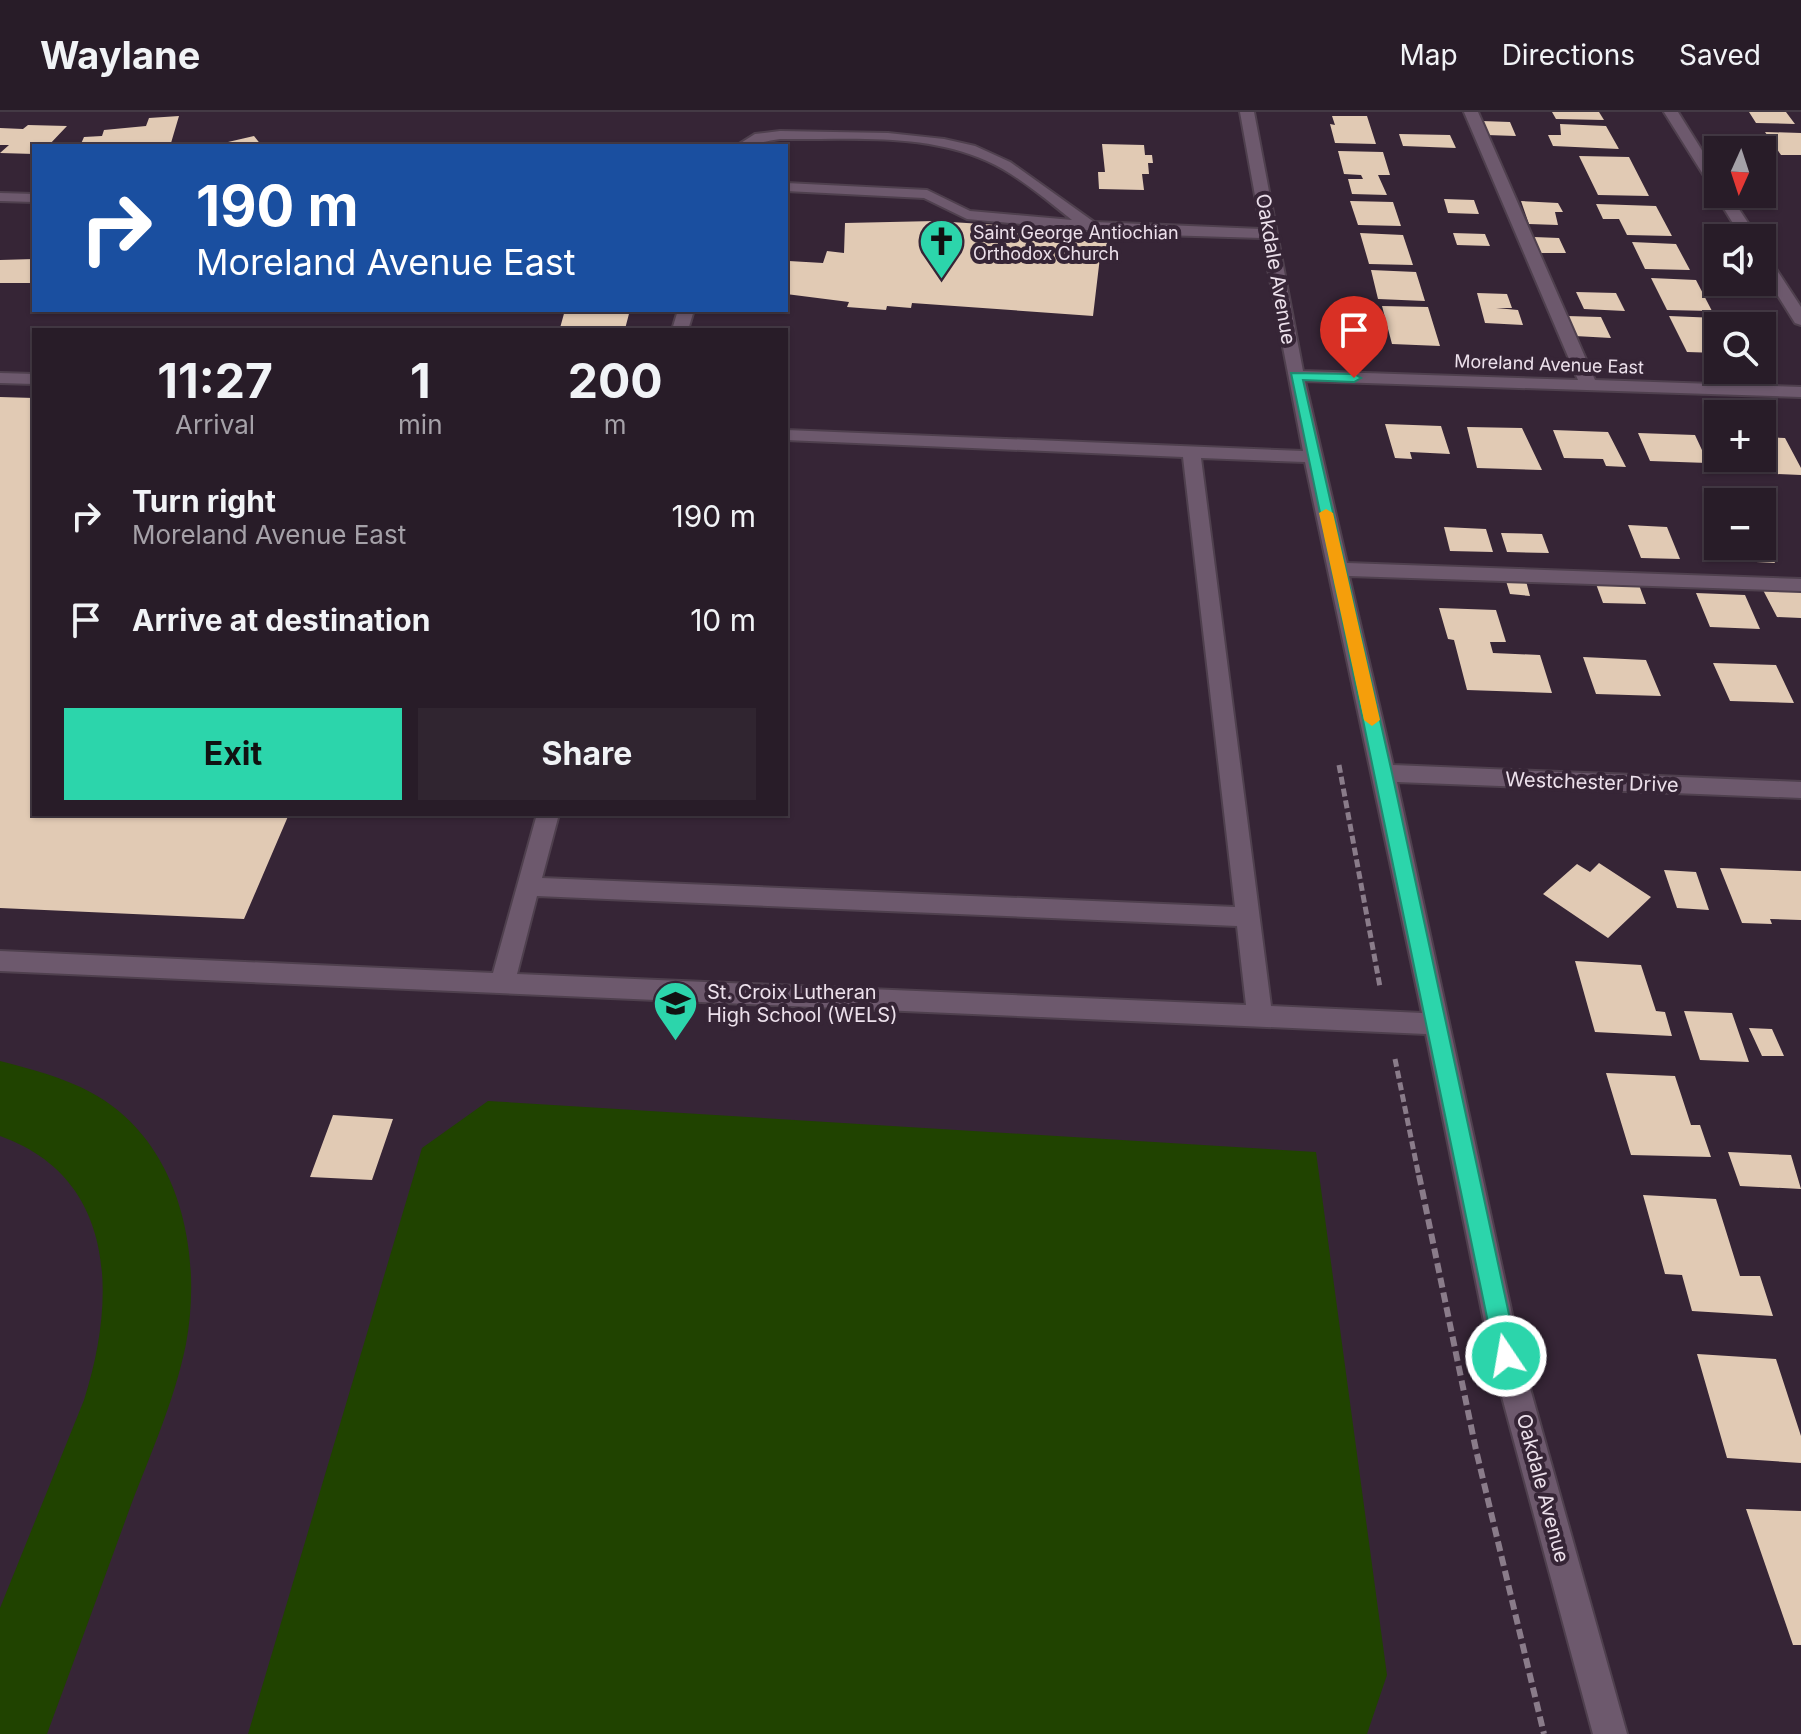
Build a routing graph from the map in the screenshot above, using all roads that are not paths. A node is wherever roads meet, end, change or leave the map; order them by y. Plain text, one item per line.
1 (1247, 112) edge
2 (1471, 112) edge
3 (1671, 112) edge
4 (747, 144) edge
5 (1704, 165) edge
6 (788, 187) edge
7 (0, 197) edge
8 (32, 198) edge
9 (1090, 226) junction
10 (1270, 234) junction
11 (1776, 280) edge
12 (1801, 320) edge
13 (1295, 376) junction
14 (0, 378) edge
15 (32, 379) edge
16 (1589, 385) junction
17 (1801, 392) edge
18 (788, 435) edge
19 (1191, 451) junction
20 (1313, 457) junction
21 (1338, 569) junction
22 (1801, 585) edge
23 (1384, 773) junction
24 (1801, 790) edge
25 (547, 816) edge
26 (528, 887) junction
27 (1247, 917) junction
28 (0, 961) edge
29 (502, 983) junction
30 (1260, 1017) junction
31 (1437, 1024) junction
32 (1610, 1734) edge

1 - 10 street, Oakdale Avenue
2 - 16 street
3 - 5 street
4 - 9 street
6 - 9 street
7 - 8 street
9 - 10 street
10 - 13 street, Oakdale Avenue
11 - 12 street
13 - 16 street, Moreland Avenue East
13 - 20 street, Oakdale Avenue
14 - 15 street
16 - 17 street, Moreland Avenue East
18 - 19 street
19 - 20 street
19 - 27 street
20 - 21 street, Oakdale Avenue
21 - 22 street
21 - 23 street, Oakdale Avenue
23 - 24 street, Westchester Drive
23 - 31 street, Oakdale Avenue
25 - 26 street
26 - 27 street
26 - 29 street
27 - 30 street
28 - 29 street
29 - 30 street
30 - 31 street
31 - 32 street, Oakdale Avenue

